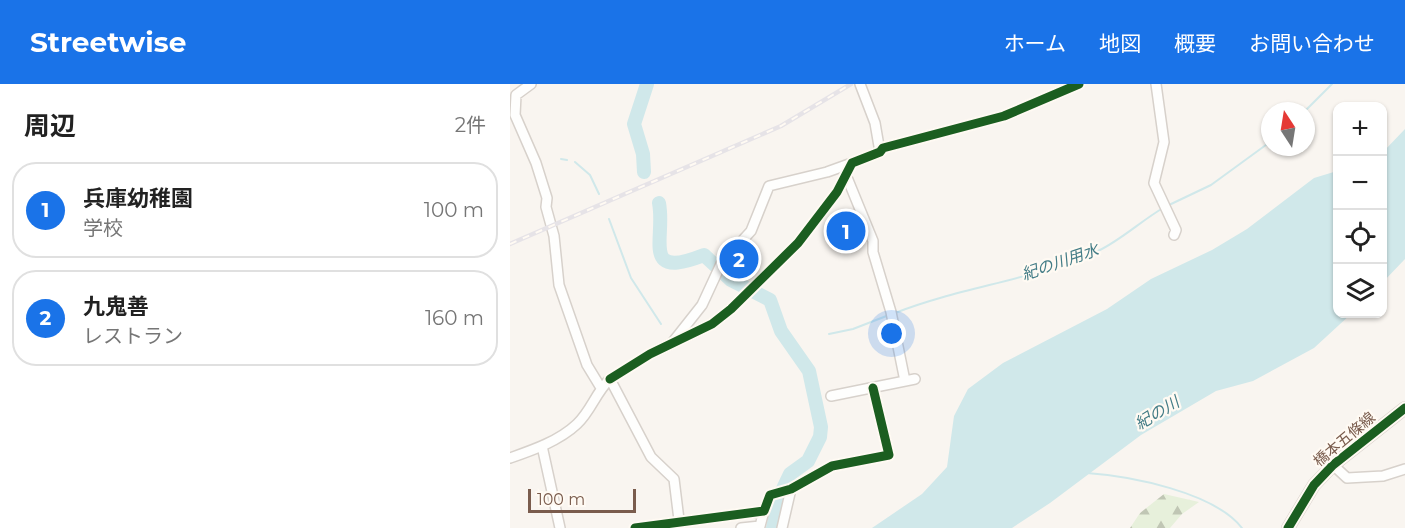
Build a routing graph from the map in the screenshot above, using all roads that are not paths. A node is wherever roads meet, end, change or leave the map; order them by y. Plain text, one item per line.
1 (531, 84) edge
2 (860, 84) edge
3 (1079, 84) edge
4 (1156, 84) edge
5 (880, 152) junction
6 (852, 163) junction
7 (846, 175) junction
8 (1174, 235) dead end
9 (671, 344) junction
10 (610, 379) junction
11 (915, 379) dead end
12 (905, 381) junction
13 (873, 387) junction
14 (601, 388) junction
15 (831, 396) dead end
16 (1405, 408) edge
17 (542, 447) junction
18 (510, 458) edge
19 (1333, 465) junction
20 (1405, 469) edge
21 (784, 491) junction
22 (764, 511) junction
23 (680, 524) edge
24 (560, 528) edge
25 (635, 528) edge
26 (741, 528) edge
27 (782, 528) edge
28 (1288, 528) edge

1 - 14 street
2 - 5 street
3 - 5 street
4 - 8 street
5 - 6 street
6 - 7 street
6 - 9 street
7 - 9 street
7 - 12 street
9 - 10 street
10 - 14 street
10 - 23 street
11 - 12 street
12 - 13 street
13 - 15 street
13 - 21 street
14 - 17 street
16 - 19 main road, 橋本五條線
17 - 18 street
17 - 24 street
19 - 20 street
19 - 28 main road, 橋本五條線
21 - 22 street
21 - 27 street
22 - 23 street
22 - 26 street
23 - 25 street

